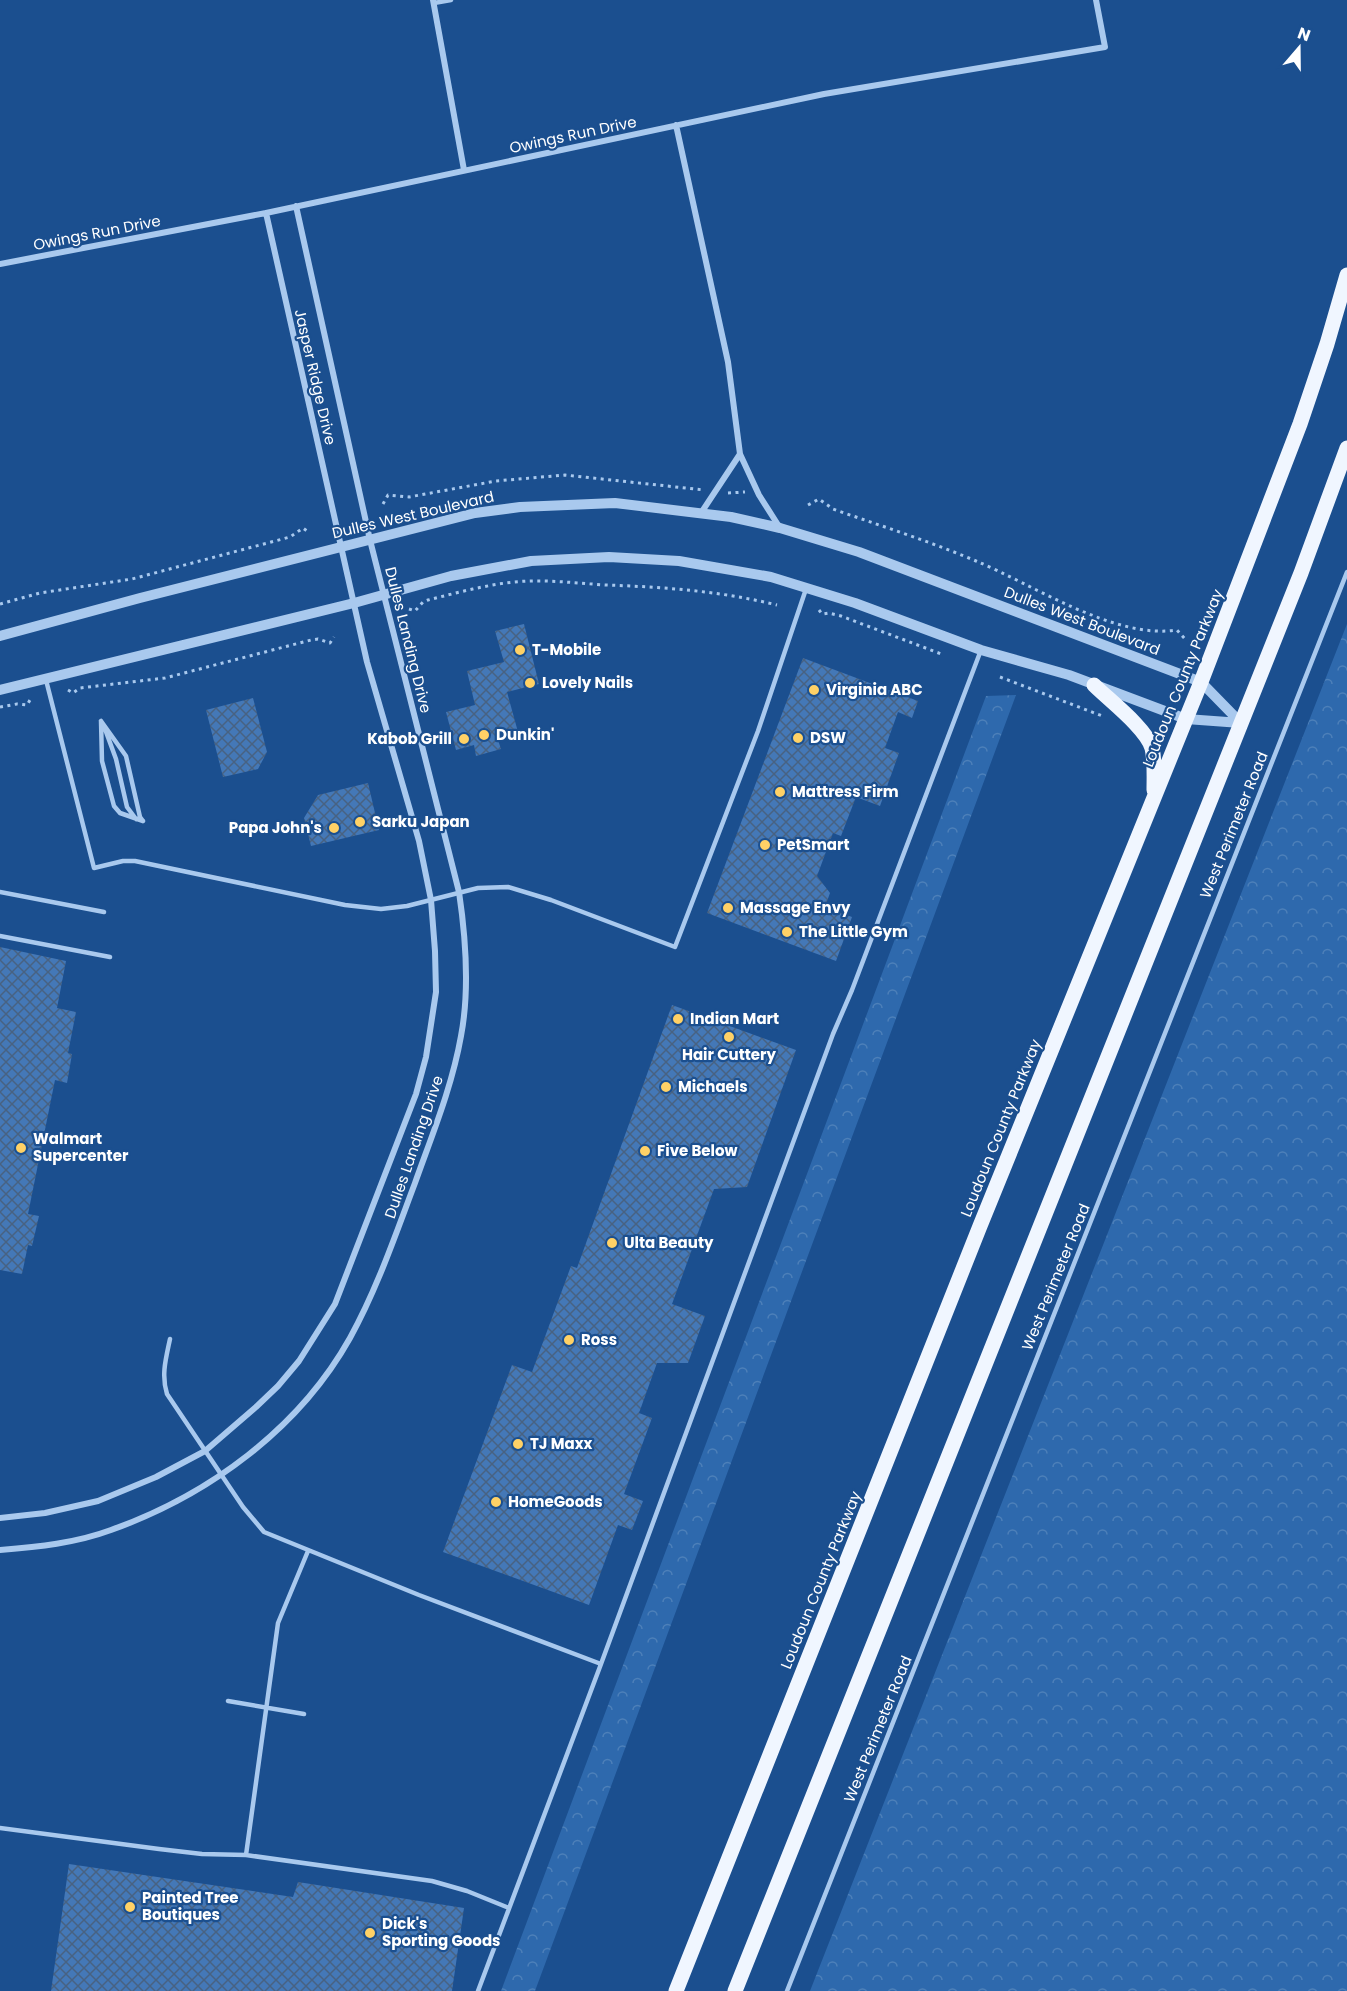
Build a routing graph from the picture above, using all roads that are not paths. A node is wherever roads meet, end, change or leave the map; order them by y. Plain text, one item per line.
1 (451, 0) edge
2 (1095, 0) edge
3 (433, 2) edge
4 (676, 125) junction
5 (464, 170) junction
6 (296, 206) junction
7 (266, 213) junction
8 (0, 264) edge
9 (1347, 275) edge
10 (1347, 448) edge
11 (740, 454) junction
12 (701, 513) junction
13 (780, 528) junction
14 (370, 540) junction
15 (341, 547) junction
16 (1347, 572) edge
17 (807, 586) junction
18 (385, 594) junction
19 (354, 603) junction
20 (0, 636) edge
21 (981, 650) junction
22 (46, 680) junction
23 (1201, 682) junction
24 (1094, 685) junction
25 (0, 690) edge
26 (1186, 719) junction
27 (102, 721) junction
28 (1241, 723) junction
29 (1154, 800) junction
30 (137, 819) junction
31 (0, 892) edge
32 (459, 892) junction
33 (431, 900) junction
34 (104, 912) dead end
35 (0, 936) edge
36 (110, 957) dead end
37 (170, 1339) dead end
38 (205, 1450) junction
39 (222, 1475) junction
40 (0, 1518) edge
41 (0, 1550) edge
42 (308, 1551) junction
43 (601, 1665) junction
44 (228, 1701) dead end
45 (267, 1707) junction
46 (304, 1714) dead end
47 (0, 1828) edge
48 (246, 1855) junction
49 (509, 1908) junction
50 (478, 1991) edge
51 (676, 1991) edge
52 (735, 1991) edge
53 (787, 1991) edge

1 - 3 lane
2 - 4 street, Owings Run Drive
3 - 5 street
4 - 5 street, Owings Run Drive
4 - 11 street
5 - 6 street, Owings Run Drive
6 - 7 street, Owings Run Drive
6 - 14 street, Jasper Ridge Drive
7 - 8 street, Owings Run Drive
7 - 15 street, Jasper Ridge Drive
9 - 23 main road, Loudoun County Parkway
10 - 28 main road
11 - 12 street
11 - 13 street
12 - 13 street, Dulles West Boulevard
12 - 14 street, Dulles West Boulevard
13 - 23 street, Dulles West Boulevard
14 - 15 street, Dulles West Boulevard
14 - 18 street, Dulles Landing Drive
15 - 19 street, Dulles Landing Drive
15 - 20 street, Dulles West Boulevard
16 - 53 lane, West Perimeter Road
17 - 18 street
17 - 21 street
17 - 32 lane
18 - 19 street
18 - 32 street, Dulles Landing Drive
19 - 22 street
19 - 33 street, Dulles Landing Drive
21 - 24 street
21 - 43 lane
22 - 25 street
22 - 33 lane
23 - 26 main road, Loudoun County Parkway
23 - 28 street, Dulles West Boulevard
24 - 26 street
24 - 29 main road
26 - 28 street
26 - 29 main road, Loudoun County Parkway
27 - 30 lane
27 - 30 lane
27 - 30 lane
28 - 52 main road
29 - 51 main road, Loudoun County Parkway
31 - 34 lane
32 - 33 lane
32 - 39 street, Dulles Landing Drive
33 - 38 street, Dulles Landing Drive
35 - 36 lane
37 - 38 lane
38 - 39 lane
38 - 40 street, Dulles Landing Drive
39 - 41 street, Dulles Landing Drive
39 - 42 lane
42 - 43 lane
42 - 45 lane
43 - 49 lane
44 - 45 lane
45 - 46 lane
45 - 48 lane
47 - 48 lane
48 - 49 lane
49 - 50 lane

